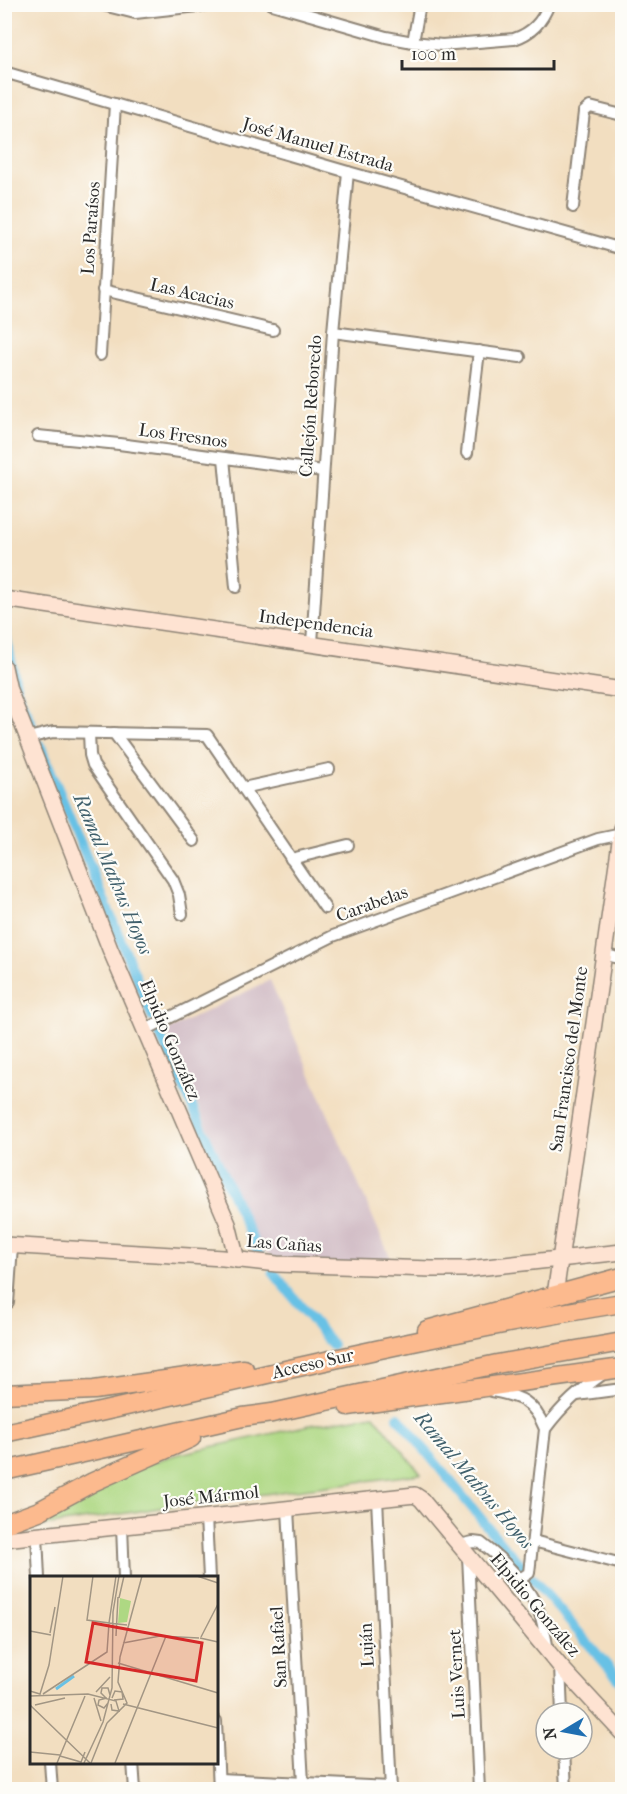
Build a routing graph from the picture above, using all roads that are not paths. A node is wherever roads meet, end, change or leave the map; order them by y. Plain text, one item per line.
1 (99, 4) edge
2 (216, 4) edge
3 (272, 4) edge
4 (420, 4) edge
5 (549, 4) edge
6 (413, 42) junction
7 (5, 72) edge
8 (115, 104) junction
9 (622, 116) edge
10 (348, 172) junction
11 (573, 207) dead end
12 (622, 249) edge
13 (103, 290) junction
14 (273, 330) dead end
15 (333, 332) junction
16 (479, 351) junction
17 (100, 355) dead end
18 (520, 357) dead end
19 (38, 436) dead end
20 (467, 453) dead end
21 (224, 458) junction
22 (323, 471) junction
23 (236, 587) dead end
24 (4, 598) edge
25 (312, 643) junction
26 (4, 667) edge
27 (622, 690) edge
28 (89, 733) junction
29 (114, 734) junction
30 (28, 738) junction
31 (329, 769) dead end
32 (243, 788) junction
33 (622, 832) edge
34 (194, 841) dead end
35 (348, 845) dead end
36 (291, 859) junction
37 (325, 908) dead end
38 (182, 914) dead end
39 (603, 954) junction
40 (622, 958) edge
41 (145, 1030) junction
42 (8, 1246) edge
43 (622, 1252) edge
44 (560, 1257) junction
45 (237, 1260) junction
46 (622, 1277) edge
47 (555, 1295) junction
48 (8, 1303) dead end
49 (622, 1303) edge
50 (622, 1342) edge
51 (339, 1358) junction
52 (616, 1369) edge
53 (474, 1389) junction
54 (622, 1389) edge
55 (4, 1394) edge
56 (573, 1395) junction
57 (272, 1413) junction
58 (243, 1418) junction
59 (545, 1429) junction
60 (4, 1433) edge
61 (4, 1471) edge
62 (376, 1499) junction
63 (421, 1499) joint
64 (288, 1509) junction
65 (206, 1517) junction
66 (4, 1524) edge
67 (122, 1526) junction
68 (37, 1535) junction
69 (4, 1539) edge
70 (533, 1541) junction
71 (464, 1550) junction
72 (622, 1564) edge
73 (39, 1576) edge
74 (124, 1576) edge
75 (209, 1576) edge
76 (520, 1579) junction
77 (549, 1653) junction
78 (560, 1666) junction
79 (561, 1701) edge
80 (622, 1733) edge
81 (565, 1761) edge
82 (218, 1763) edge
83 (50, 1764) edge
84 (133, 1764) edge
85 (303, 1783) junction
86 (219, 1784) edge
87 (391, 1788) edge
88 (52, 1790) edge
89 (135, 1790) edge
90 (479, 1790) edge
91 (566, 1790) edge

1 - 2 street
3 - 6 street
4 - 6 street
5 - 6 street
7 - 8 street, José Manuel Estrada
8 - 10 street, José Manuel Estrada
8 - 13 street, Los Paraísos
9 - 11 street
10 - 12 street, José Manuel Estrada
10 - 15 street, Callejón Reboredo
13 - 14 street, Las Acacias
13 - 17 street, Los Paraísos
15 - 16 street
15 - 22 street, Callejón Reboredo
16 - 18 street
16 - 20 street
19 - 21 street, Los Fresnos
21 - 22 street, Los Fresnos
21 - 23 street
22 - 25 street, Callejón Reboredo
24 - 25 street, Independencia
25 - 27 street, Independencia
26 - 30 street, Elpidio González
28 - 29 street
28 - 30 street
28 - 38 street
29 - 32 street
29 - 34 street
30 - 41 street, Elpidio González
31 - 32 street
32 - 36 street
33 - 39 street, San Francisco del Monte
33 - 41 street, Carabelas
35 - 36 street
36 - 37 street
39 - 40 street
39 - 44 street, San Francisco del Monte
41 - 45 street, Elpidio González
42 - 45 street, Las Cañas
42 - 48 street
43 - 44 street, Las Cañas
44 - 45 street, Las Cañas
44 - 47 street, San Francisco del Monte
46 - 47 highway
47 - 51 highway
49 - 51 highway, Acceso Sur
50 - 57 highway
51 - 55 highway
51 - 60 highway, Acceso Sur
52 - 53 highway
52 - 56 street
53 - 57 highway
53 - 59 street
54 - 56 street
56 - 59 street
57 - 58 highway
58 - 61 highway
58 - 66 highway
59 - 70 street
62 - 63 street, José Mármol
62 - 64 street, José Mármol
62 - 87 street, Luján
63 - 71 street, Elpidio González
64 - 65 street, José Mármol
64 - 85 street, San Rafael
65 - 67 street, José Mármol
65 - 75 street
67 - 68 street, José Mármol
67 - 74 street
68 - 69 street, José Mármol
68 - 73 street
70 - 72 street
70 - 76 street
71 - 76 street
71 - 77 street, Elpidio González
71 - 90 street, Luis Vernet
76 - 77 street
77 - 78 street, Elpidio González
78 - 79 street
78 - 80 street, Elpidio González
81 - 91 street
82 - 86 street
83 - 88 street
84 - 89 street
85 - 86 street
85 - 87 street

